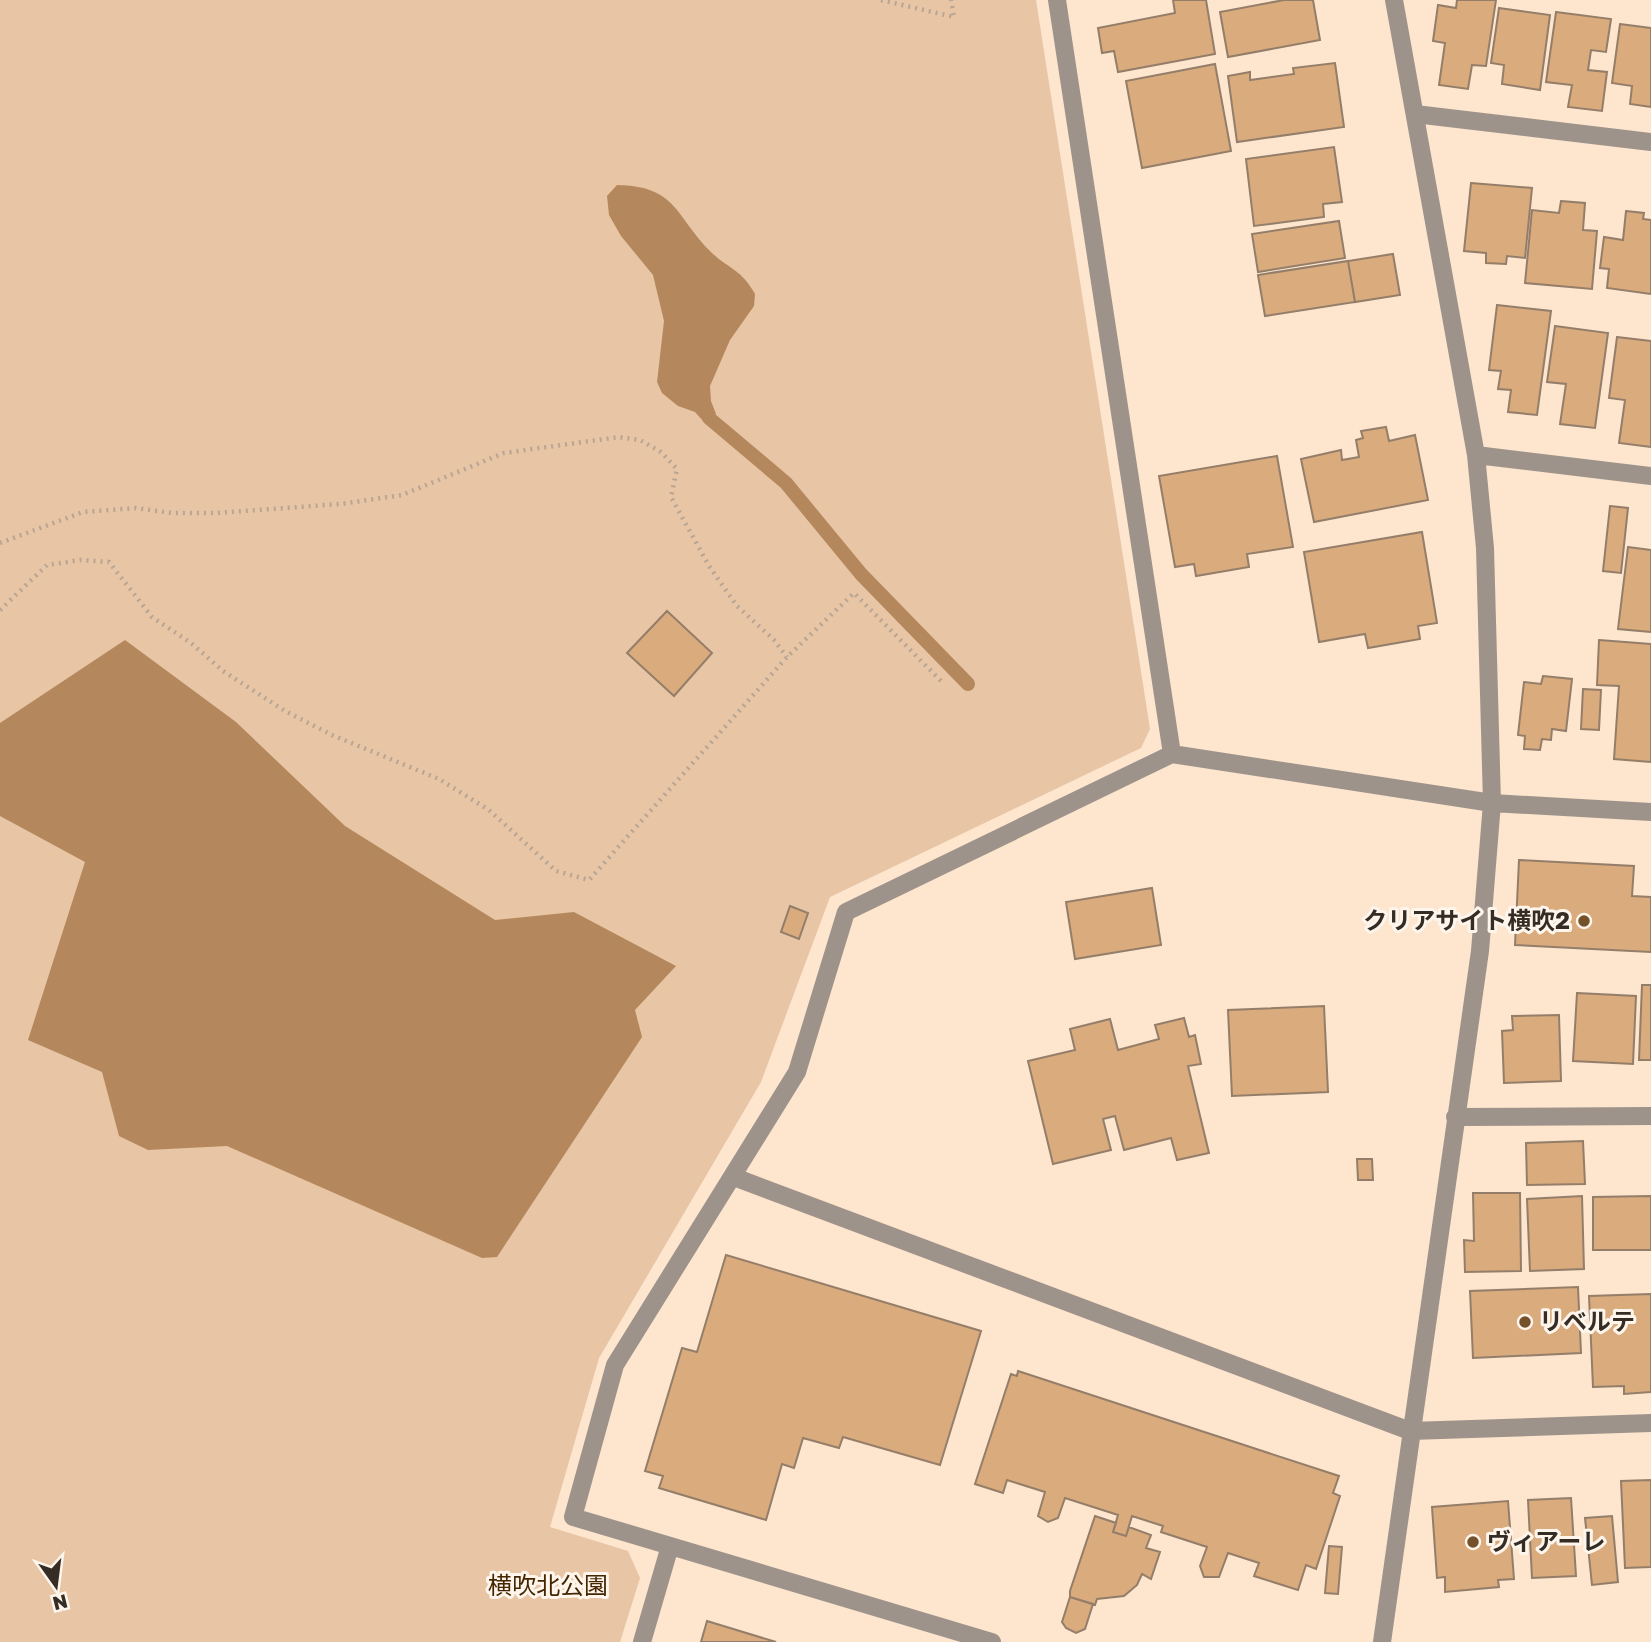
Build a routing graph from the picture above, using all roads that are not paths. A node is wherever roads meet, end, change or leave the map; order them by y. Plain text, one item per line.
1 (1057, 0) edge
2 (1394, 0) edge
3 (1415, 114) junction
4 (1651, 142) edge
5 (1476, 455) junction
6 (1651, 476) edge
7 (1172, 754) junction
8 (1492, 803) junction
9 (1651, 812) edge
10 (1651, 1116) edge
11 (1455, 1117) junction
12 (734, 1177) junction
13 (1651, 1423) edge
14 (1410, 1431) junction
15 (670, 1546) junction
16 (972, 1639) edge
17 (642, 1642) edge
18 (992, 1642) edge
19 (1382, 1642) edge

1 - 7 street
2 - 3 street
3 - 4 street
3 - 5 street
5 - 6 street
5 - 8 street
7 - 8 street
7 - 12 street
8 - 9 street
8 - 11 street
10 - 11 street
11 - 14 street
12 - 14 street
12 - 15 street
13 - 14 street
14 - 19 street
15 - 16 street
15 - 17 street
16 - 18 street

